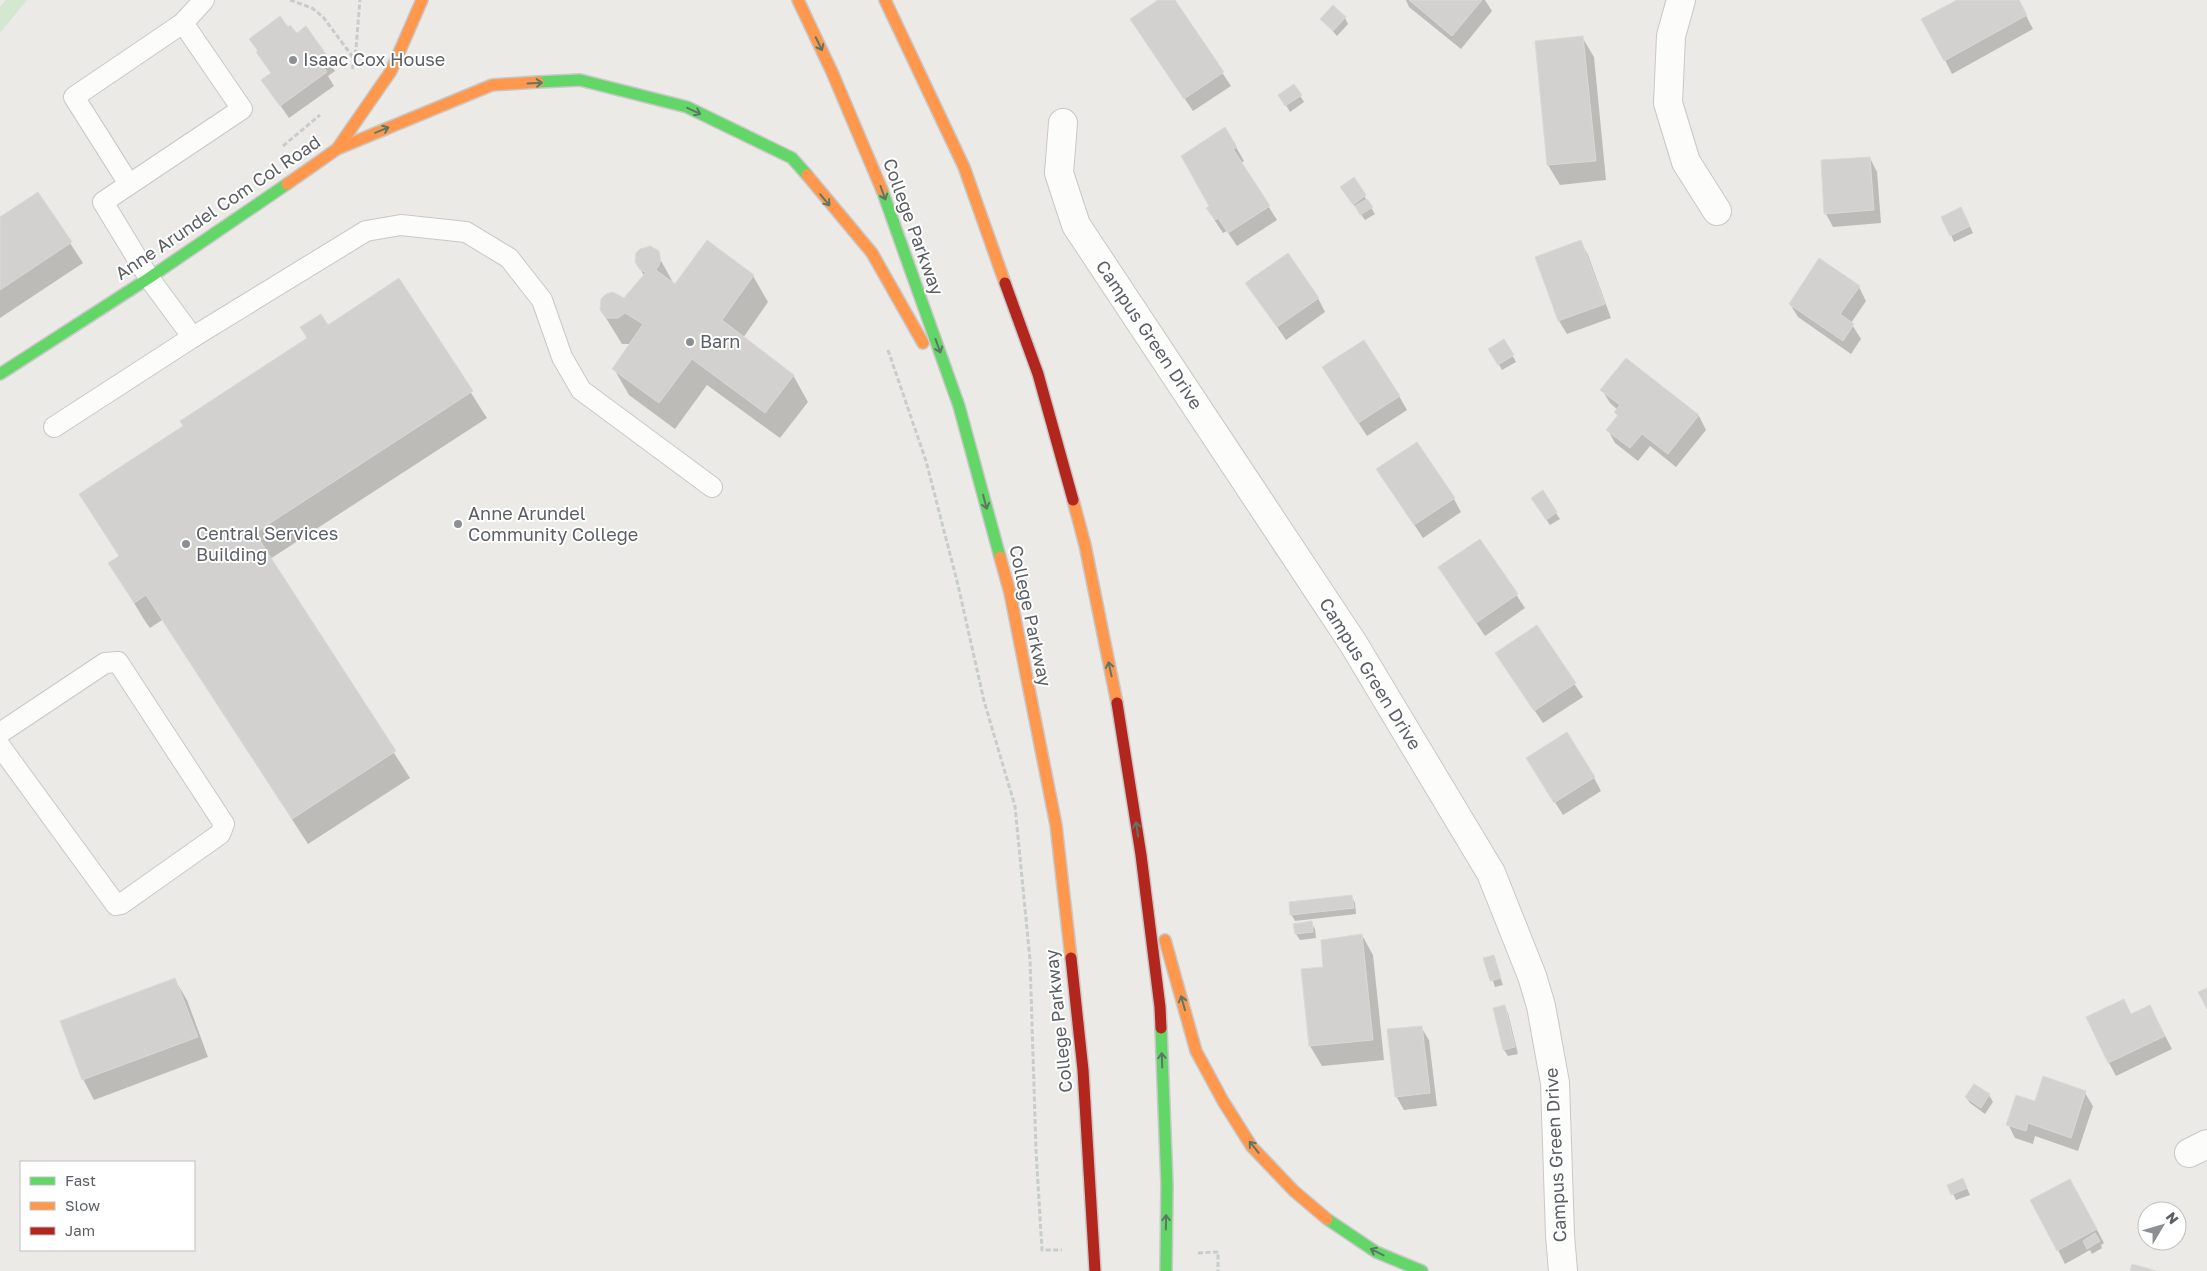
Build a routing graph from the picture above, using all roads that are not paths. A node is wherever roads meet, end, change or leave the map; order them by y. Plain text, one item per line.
1 (204, 0) edge
2 (422, 0) edge
3 (798, 0) edge
4 (885, 0) edge
5 (1681, 0) edge
6 (183, 23) junction
7 (1063, 123) dead end
8 (337, 149) junction
9 (129, 184) junction
10 (1717, 211) dead end
11 (149, 278) junction
12 (193, 337) junction
13 (0, 374) edge
14 (959, 406) junction
15 (54, 427) dead end
16 (712, 487) dead end
17 (0, 733) edge
18 (0, 746) edge
19 (1141, 855) junction
20 (1095, 1271) edge
21 (1166, 1271) edge
22 (1422, 1271) edge
23 (1563, 1271) edge

1 - 6 lane
2 - 8 main road, Anne Arundel Com Col Road
3 -> 14 main road, College Parkway
19 -> 4 main road
5 - 10 street
6 - 9 lane
6 - 9 lane
7 - 23 street, Campus Green Drive
8 - 11 main road, Anne Arundel Com Col Road
8 -> 14 main road
9 - 11 lane
11 - 12 lane
11 - 13 main road, Anne Arundel Com Col Road
12 - 15 lane
12 - 16 lane
14 -> 20 main road, College Parkway
17 - 18 lane
21 -> 19 main road
22 -> 19 main road

